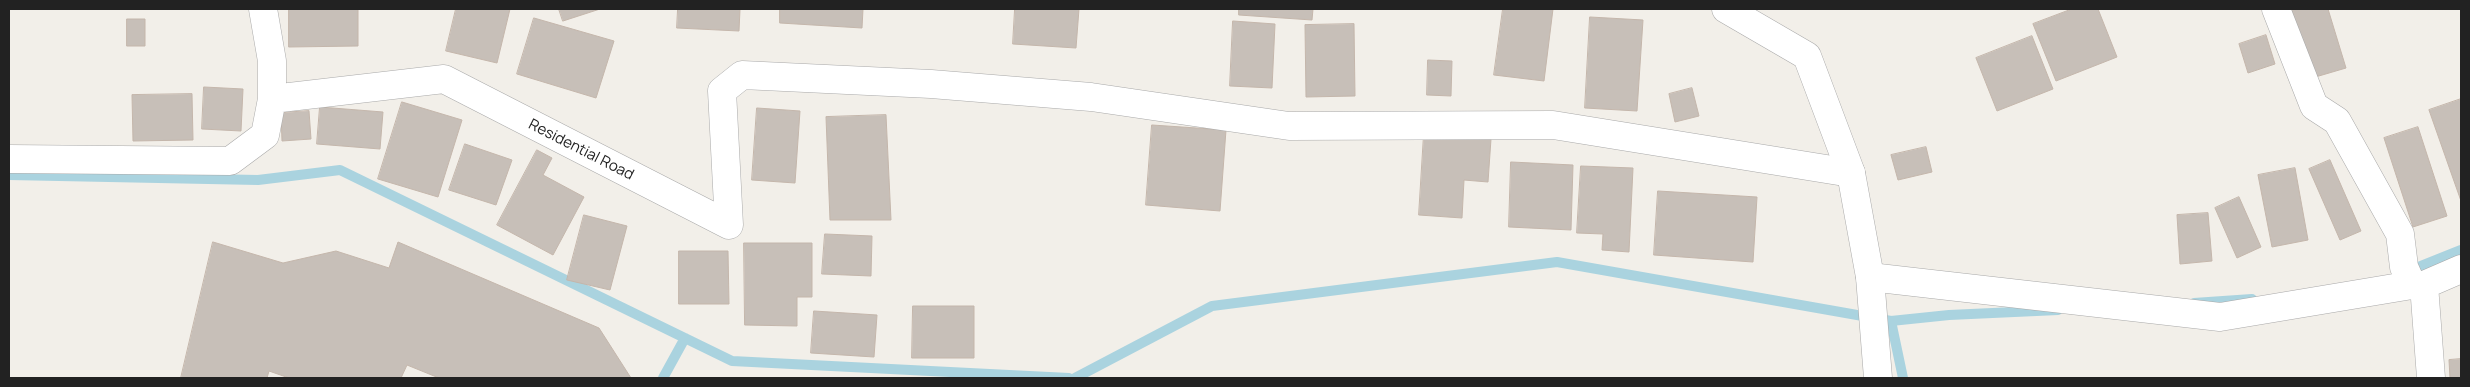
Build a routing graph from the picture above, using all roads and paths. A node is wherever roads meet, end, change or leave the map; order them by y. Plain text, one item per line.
1 (263, 9) edge
2 (1726, 9) edge
3 (2276, 9) edge
4 (272, 99) junction
5 (9, 159) edge
6 (1851, 173) junction
7 (2461, 269) edge
8 (1870, 277) junction
9 (2413, 279) junction
10 (1878, 378) edge
11 (2431, 378) edge

1 - 4 street
2 - 6 street
3 - 9 street
4 - 5 street
4 - 6 street, Residential Road
6 - 8 street
7 - 9 street
8 - 9 street
8 - 10 street
9 - 11 street

